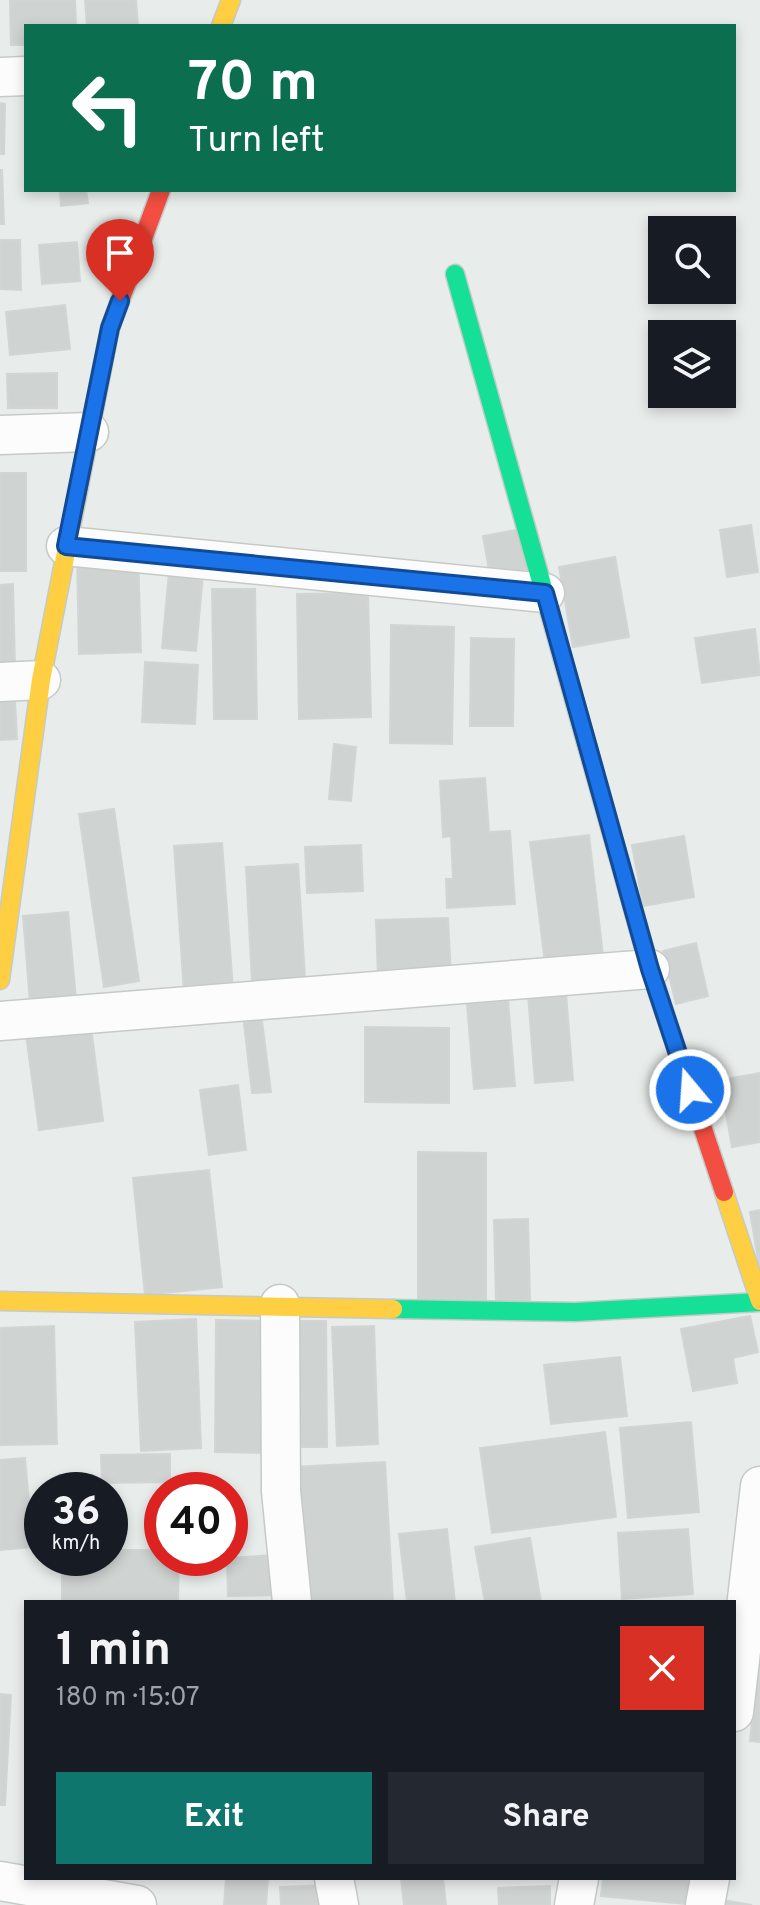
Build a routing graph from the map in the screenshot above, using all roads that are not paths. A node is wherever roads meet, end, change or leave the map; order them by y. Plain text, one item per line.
1 (231, 0) edge
2 (222, 24) edge
3 (24, 76) edge
4 (0, 77) edge
5 (160, 192) edge
6 (455, 274) dead end
7 (89, 432) junction
8 (0, 435) edge
9 (66, 546) junction
10 (545, 593) junction
11 (41, 680) junction
12 (0, 682) edge
13 (650, 969) junction
14 (0, 980) edge
15 (0, 1021) edge
16 (0, 1301) edge
17 (760, 1301) edge
18 (280, 1304) junction
19 (760, 1486) edge
20 (292, 1600) edge
21 (736, 1695) edge
22 (334, 1880) edge
23 (579, 1880) edge
24 (710, 1880) edge
25 (0, 1881) edge
26 (137, 1905) edge
27 (339, 1905) edge
28 (574, 1905) edge
29 (705, 1905) edge

1 - 2 street
3 - 4 street
5 - 7 street
6 - 10 street
7 - 8 street
7 - 9 street
9 - 10 street
9 - 11 street
10 - 13 street
11 - 12 street
11 - 14 street
13 - 15 street
13 - 17 street
16 - 18 street
17 - 18 street
18 - 20 street
19 - 21 street
22 - 27 street
23 - 28 street
24 - 29 street
25 - 26 street

